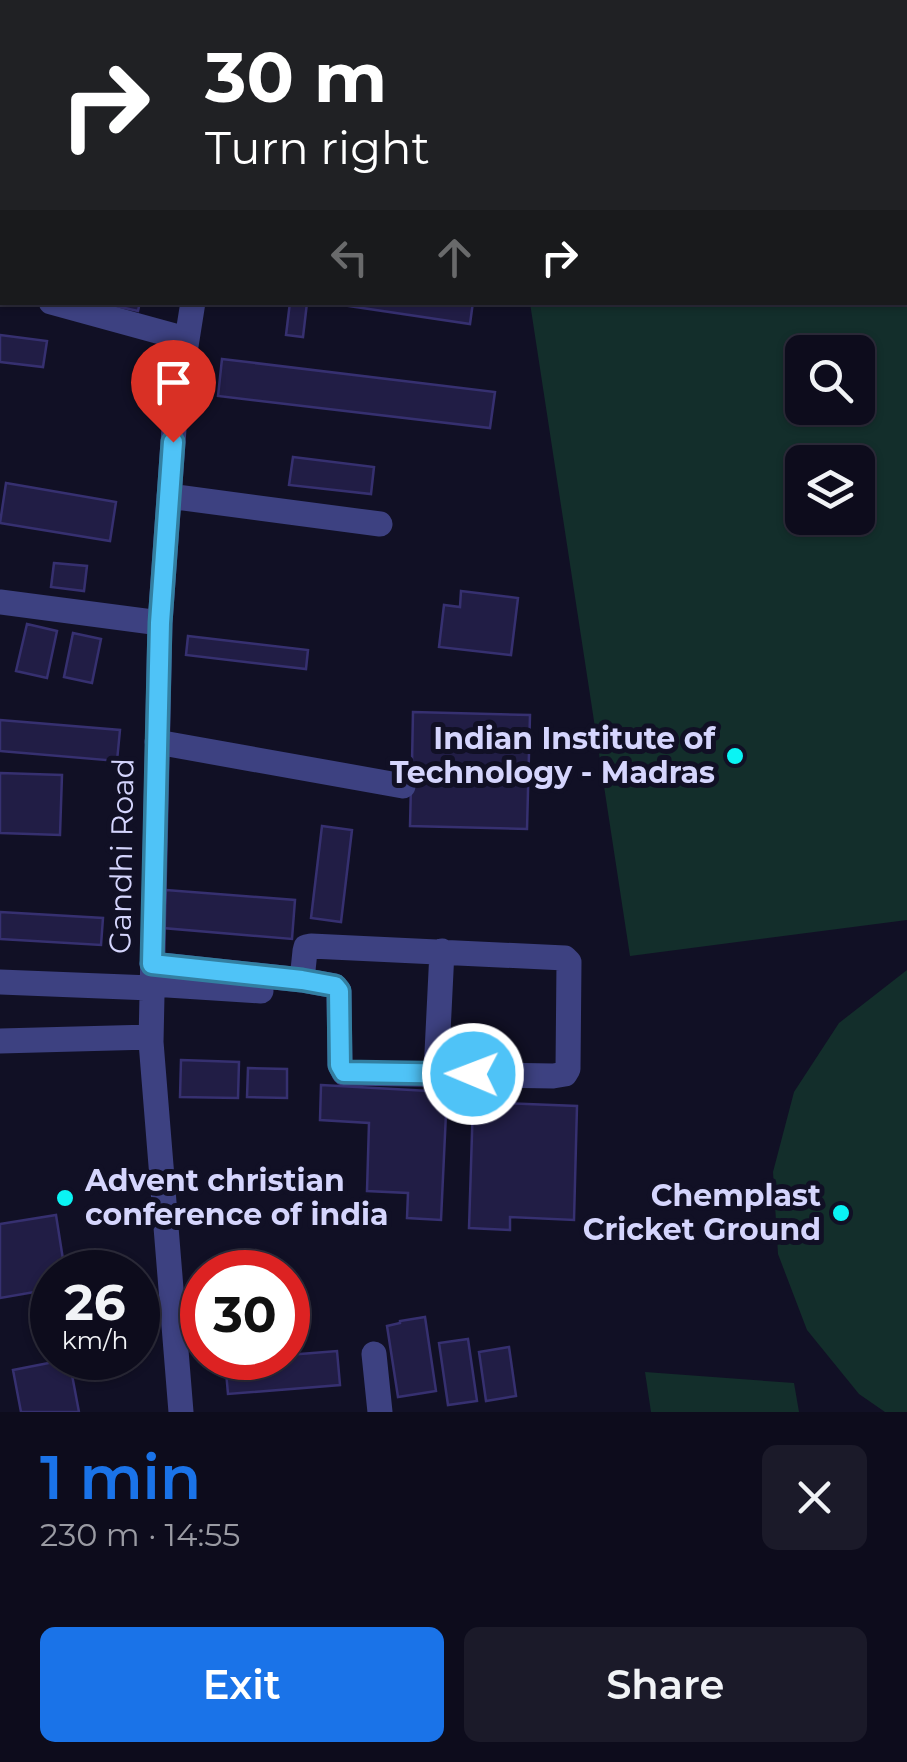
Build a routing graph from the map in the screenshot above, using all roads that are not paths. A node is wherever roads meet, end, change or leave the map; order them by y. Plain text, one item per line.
1 (61, 305) edge
2 (192, 305) edge
3 (186, 339) junction
4 (169, 496) junction
5 (380, 524) dead end
6 (0, 602) edge
7 (160, 623) junction
8 (157, 742) junction
9 (403, 786) dead end
10 (442, 951) junction
11 (152, 979) junction
12 (302, 980) junction
13 (0, 982) edge
14 (277, 992) dead end
15 (151, 1036) junction
16 (0, 1041) edge
17 (436, 1073) junction
18 (374, 1354) dead end
19 (182, 1412) edge
20 (380, 1412) edge

1 - 3 street
2 - 3 street, Gandhi Road
3 - 4 street, Gandhi Road
4 - 5 street
4 - 7 street, Gandhi Road
6 - 7 street
7 - 8 street, Gandhi Road
8 - 9 street
8 - 11 street, Gandhi Road
10 - 12 street
10 - 17 street
10 - 17 street
11 - 12 street
11 - 13 street
11 - 14 street
11 - 15 street, Gandhi Road
12 - 17 street
15 - 16 street
15 - 19 street, Gandhi Road
18 - 20 street

